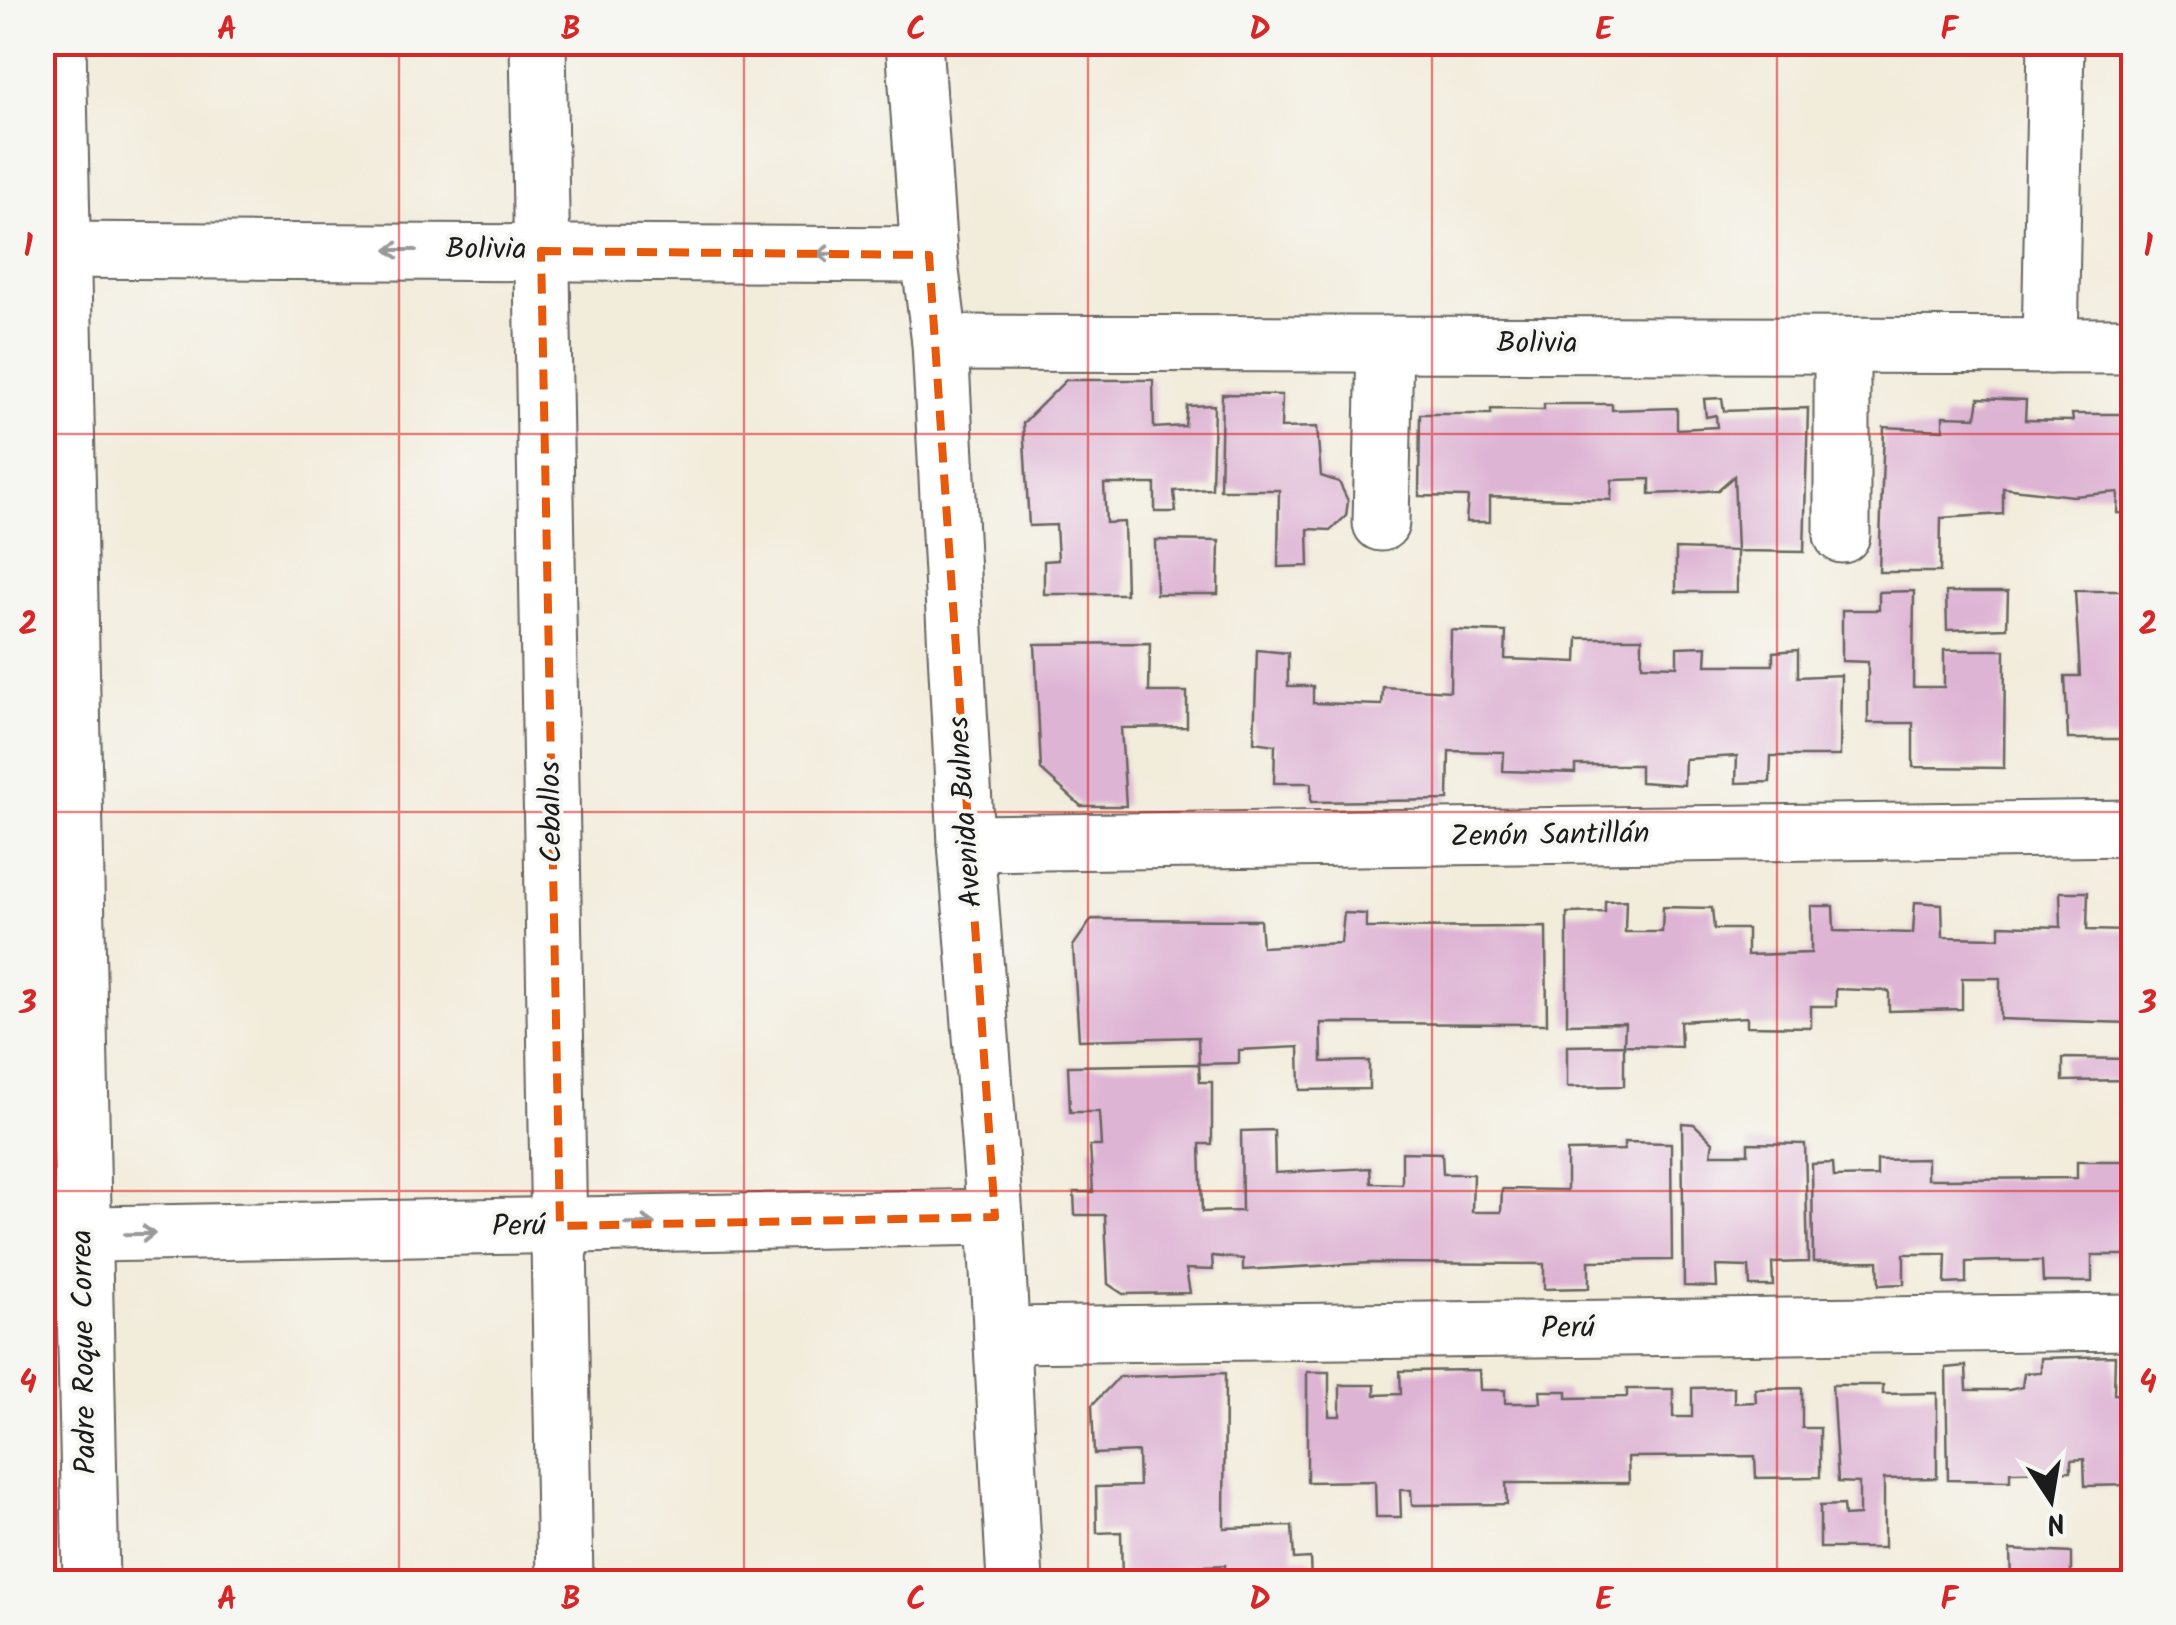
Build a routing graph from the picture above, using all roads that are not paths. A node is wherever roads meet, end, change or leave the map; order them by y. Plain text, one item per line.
1 (58, 42) edge
2 (538, 42) edge
3 (914, 42) edge
4 (2056, 42) edge
5 (51, 250) edge
6 (542, 250) junction
7 (928, 255) junction
8 (940, 343) junction
9 (1385, 344) junction
10 (1842, 346) junction
11 (2050, 346) junction
12 (2134, 346) edge
13 (1381, 523) dead end
14 (1842, 535) dead end
15 (2134, 828) edge
16 (966, 843) junction
17 (996, 1217) junction
18 (560, 1226) junction
19 (62, 1235) edge
20 (2134, 1322) edge
21 (1003, 1335) junction
22 (91, 1582) edge
23 (565, 1582) edge
24 (1015, 1582) edge

1 - 5 street, Padre Roque Correa
2 - 6 street, Ceballos
3 - 7 street, Avenida Bulnes
4 - 11 street
6 -> 5 street, Bolivia
5 - 19 street, Padre Roque Correa
7 -> 6 street, Bolivia
6 - 18 street, Ceballos
7 - 8 street, Avenida Bulnes
8 - 9 street, Bolivia
8 - 16 street, Avenida Bulnes
9 - 10 street, Bolivia
9 - 13 street
10 - 11 street, Bolivia
10 - 14 street
11 - 12 street, Bolivia
15 - 16 street, Zenón Santillán
16 - 17 street, Avenida Bulnes
18 -> 17 street, Perú
17 - 21 street, Avenida Bulnes
19 -> 18 street, Perú
18 - 23 street, Ceballos
19 - 22 street, Padre Roque Correa
20 - 21 street, Perú
21 - 24 street, Avenida Bulnes

